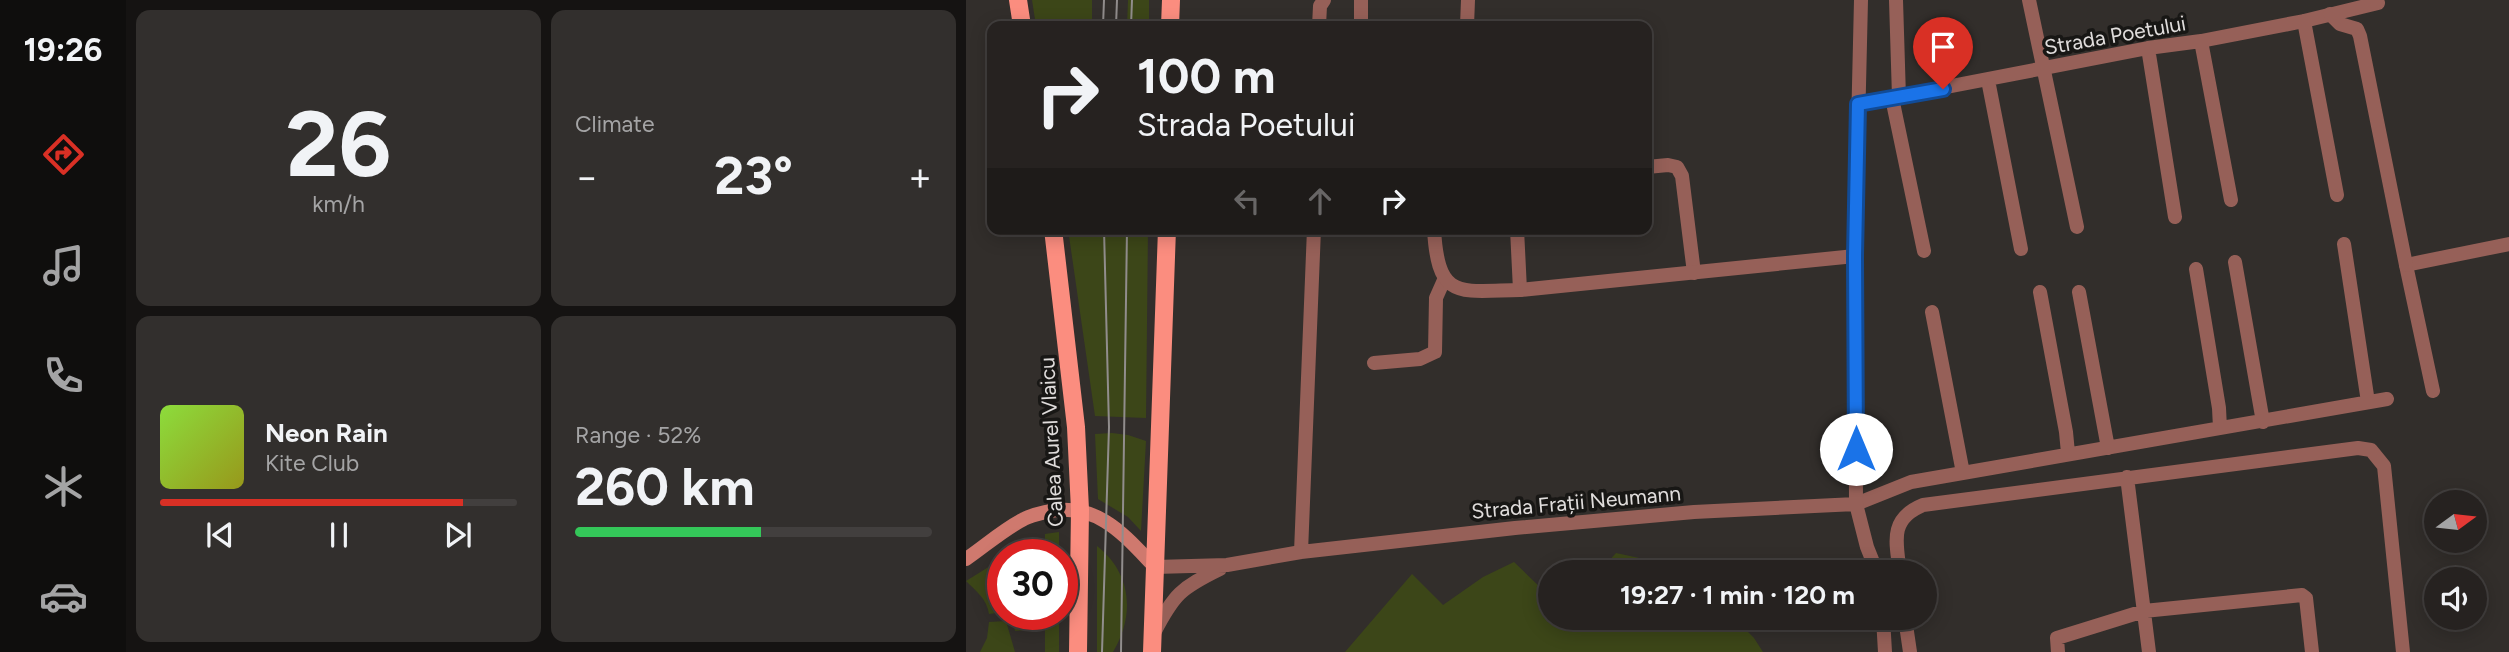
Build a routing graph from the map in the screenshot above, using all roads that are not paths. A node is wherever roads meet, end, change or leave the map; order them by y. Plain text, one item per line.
1 (1018, 0) edge
2 (1171, 0) edge
3 (1324, 0) edge
4 (1361, 0) edge
5 (1468, 0) edge
6 (1861, 0) edge
7 (1896, 0) edge
8 (2029, 0) edge
9 (2378, 3) dead end
10 (2330, 13) junction
11 (1021, 21) edge
12 (1170, 21) edge
13 (1320, 21) edge
14 (1361, 21) edge
15 (1467, 21) edge
16 (2304, 21) junction
17 (2201, 41) junction
18 (2148, 48) junction
19 (2044, 68) junction
20 (1988, 80) junction
21 (1895, 98) junction
22 (1858, 104) junction
23 (1652, 167) edge
24 (2337, 195) dead end
25 (2231, 200) dead end
26 (2175, 217) dead end
27 (2077, 227) dead end
28 (1054, 235) edge
29 (1167, 235) edge
30 (1314, 235) edge
31 (1435, 235) edge
32 (1517, 235) edge
33 (2344, 244) dead end
34 (2509, 244) edge
35 (2021, 249) dead end
36 (1924, 251) dead end
37 (1855, 256) junction
38 (2235, 262) dead end
39 (2406, 265) junction
40 (2196, 269) dead end
41 (1694, 272) junction
42 (1444, 279) junction
43 (1520, 290) junction
44 (2040, 292) dead end
45 (2079, 292) dead end
46 (1932, 312) dead end
47 (1374, 363) dead end
48 (2433, 391) dead end
49 (2387, 399) dead end
50 (2368, 402) junction
51 (2263, 422) junction
52 (2220, 428) junction
53 (2108, 448) junction
54 (2068, 453) junction
55 (1963, 473) junction
56 (2127, 477) junction
57 (1856, 504) junction
58 (1080, 510) junction
59 (1301, 552) junction
60 (966, 559) edge
61 (1872, 560) edge
62 (1898, 560) edge
63 (1227, 565) junction
64 (1155, 567) junction
65 (2144, 611) junction
66 (1884, 630) edge
67 (1907, 630) edge
68 (1152, 644) edge
69 (1078, 652) edge
70 (1140, 652) edge
71 (1885, 652) edge
72 (1910, 652) edge
73 (2058, 652) edge
74 (2149, 652) edge
75 (2312, 652) edge
76 (2403, 652) edge

1 - 11 main road
2 - 12 main road
3 - 13 street
4 - 14 street
5 - 15 street
6 - 22 street
7 - 21 street
8 - 19 street
9 - 10 street, Strada Poetului
10 - 16 street, Strada Poetului
10 - 39 street
16 - 17 street, Strada Poetului
16 - 24 street
17 - 18 street, Strada Poetului
17 - 25 street
18 - 19 street, Strada Poetului
18 - 26 street
19 - 20 street, Strada Poetului
19 - 27 street
20 - 21 street, Strada Poetului
20 - 35 street
21 - 22 street, Strada Poetului
21 - 36 street
22 - 37 street
23 - 41 street
28 - 58 main road, Calea Aurel Vlaicu
29 - 64 main road
30 - 59 street
31 - 42 street
32 - 43 street
33 - 50 street
34 - 39 street
37 - 41 street
37 - 57 street
38 - 51 street
39 - 48 street
40 - 52 street
41 - 43 street
42 - 43 street
42 - 47 street
44 - 54 street
45 - 53 street
46 - 55 street
49 - 50 street
50 - 51 street
51 - 52 street
52 - 53 street
53 - 54 street
54 - 55 street
55 - 57 street
56 - 62 street
56 - 65 street
56 - 76 street
57 - 59 street, Strada Frații Neumann
57 - 61 street
58 - 60 main road
58 - 64 main road
58 - 69 main road, Calea Aurel Vlaicu
59 - 63 street, Strada Frații Neumann
63 - 64 street, Strada Frații Neumann
63 - 68 street, Strada Frații Neumann
64 - 68 main road
65 - 73 street
65 - 74 street
65 - 75 street
66 - 71 street
67 - 72 street
68 - 70 main road

